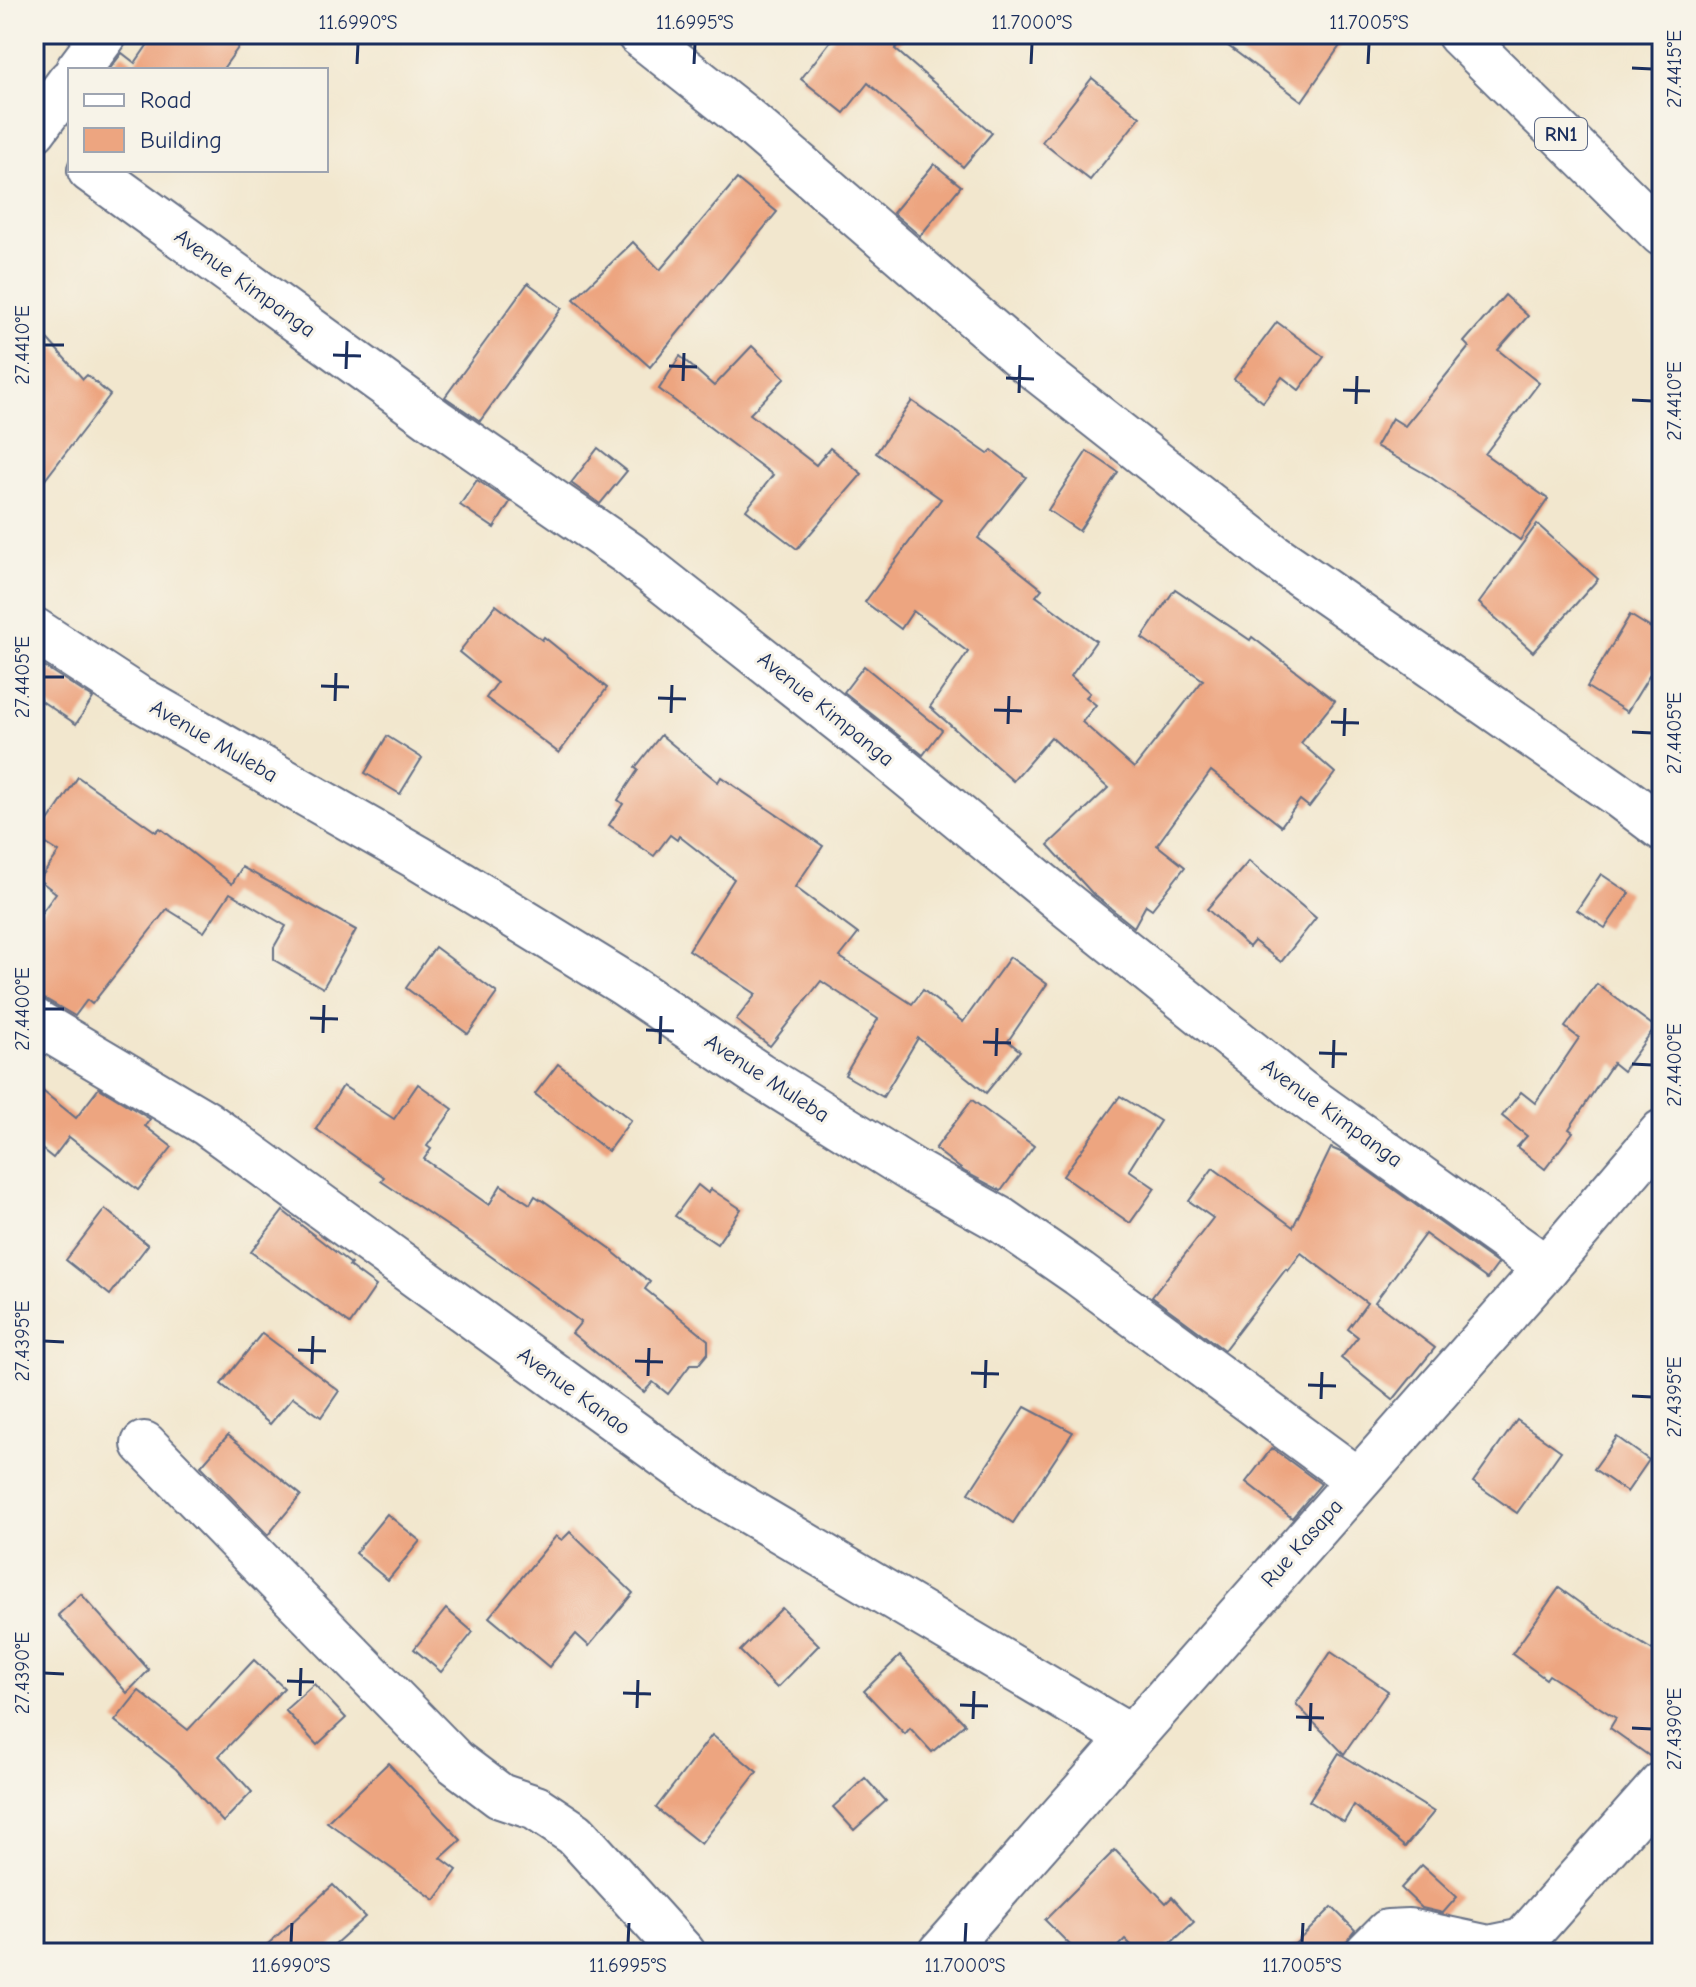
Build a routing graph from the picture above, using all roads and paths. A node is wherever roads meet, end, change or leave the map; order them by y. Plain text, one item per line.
1 (105, 34) edge
2 (639, 34) edge
3 (1459, 34) edge
4 (80, 68) edge
5 (68, 84) edge
6 (34, 130) edge
7 (68, 155) edge
8 (93, 172) edge
9 (1662, 234) edge
10 (34, 630) edge
11 (1662, 828) edge
12 (34, 1021) edge
13 (1662, 1132) edge
14 (1546, 1268) junction
15 (144, 1444) dead end
16 (1358, 1480) junction
17 (1130, 1737) junction
18 (1662, 1784) edge
19 (683, 1953) edge
20 (941, 1953) edge
21 (1367, 1953) edge

1 - 4 main road
2 - 11 main road
3 - 9 main road, RN1
5 - 6 main road
6 - 7 main road
8 - 14 main road, Avenue Kimpanga
10 - 16 main road, Avenue Muleba
12 - 17 main road, Avenue Kanao
13 - 14 main road, Rue Kasapa
14 - 16 main road, Rue Kasapa
15 - 19 main road
16 - 17 main road, Rue Kasapa
17 - 20 main road, Rue Kasapa
18 - 21 main road

